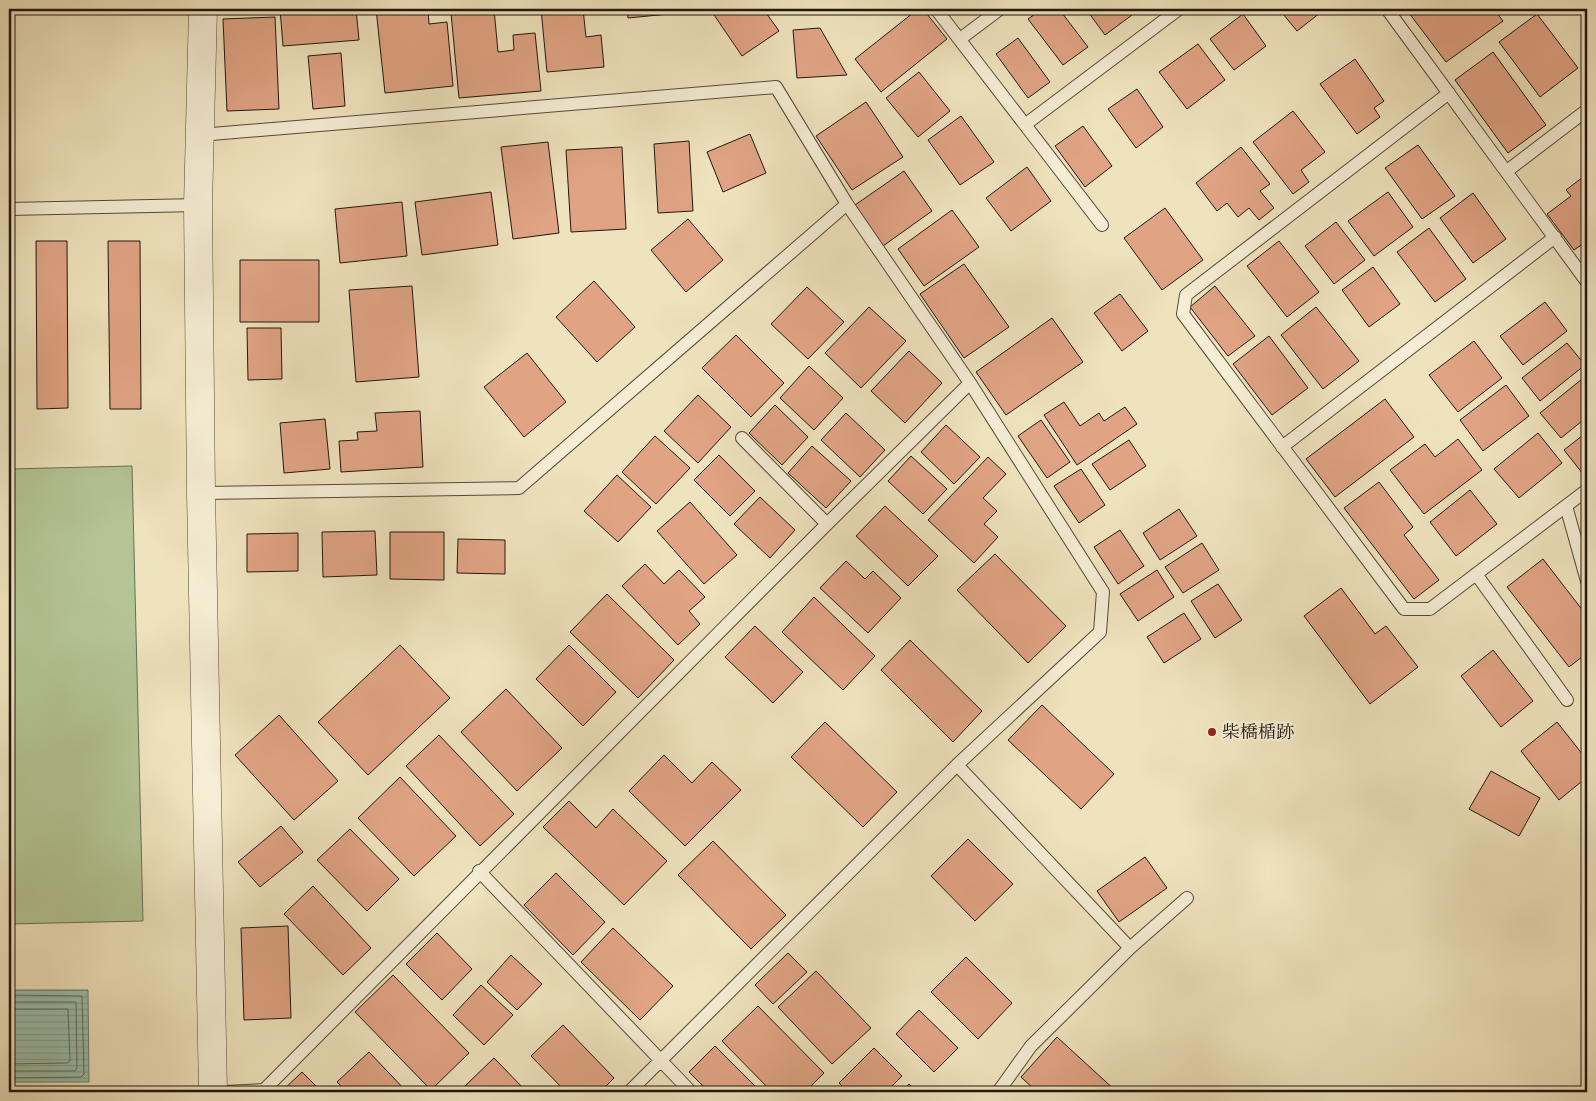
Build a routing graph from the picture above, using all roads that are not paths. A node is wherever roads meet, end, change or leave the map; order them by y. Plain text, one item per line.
1 (202, 9) edge
2 (936, 9) edge
3 (1000, 9) edge
4 (1179, 9) edge
5 (1387, 9) edge
6 (960, 39) junction
7 (1449, 93) junction
8 (1587, 110) edge
9 (1026, 124) junction
10 (200, 135) junction
11 (1507, 171) junction
12 (846, 204) junction
13 (198, 205) junction
14 (9, 208) edge
15 (1102, 225) dead end
16 (1555, 237) junction
17 (1587, 282) edge
18 (970, 383) junction
19 (742, 438) dead end
20 (1282, 447) junction
21 (1587, 490) edge
22 (201, 493) junction
23 (1566, 506) junction
24 (827, 524) junction
25 (1476, 574) junction
26 (1587, 581) edge
27 (1567, 700) dead end
28 (957, 765) junction
29 (480, 871) junction
30 (1187, 898) dead end
31 (1130, 948) junction
32 (660, 1061) junction
33 (213, 1092) edge
34 (225, 1092) edge
35 (629, 1092) edge
36 (692, 1092) edge
37 (998, 1092) edge

1 - 10 street
2 - 6 lane
3 - 6 lane
4 - 9 lane
5 - 7 lane
6 - 9 lane
7 - 11 lane
7 - 20 lane
8 - 11 lane
9 - 15 lane
10 - 12 lane
10 - 13 street
11 - 16 lane
12 - 18 lane
12 - 22 lane
13 - 14 lane
13 - 22 street
16 - 17 lane
16 - 20 lane
18 - 24 lane
18 - 28 lane
19 - 24 lane
20 - 25 lane
21 - 23 lane
22 - 33 street
23 - 25 lane
23 - 26 lane
24 - 29 lane
25 - 27 lane
28 - 31 lane
28 - 32 lane
29 - 32 lane
29 - 34 lane
30 - 31 lane
31 - 37 lane
32 - 35 lane
32 - 36 lane

